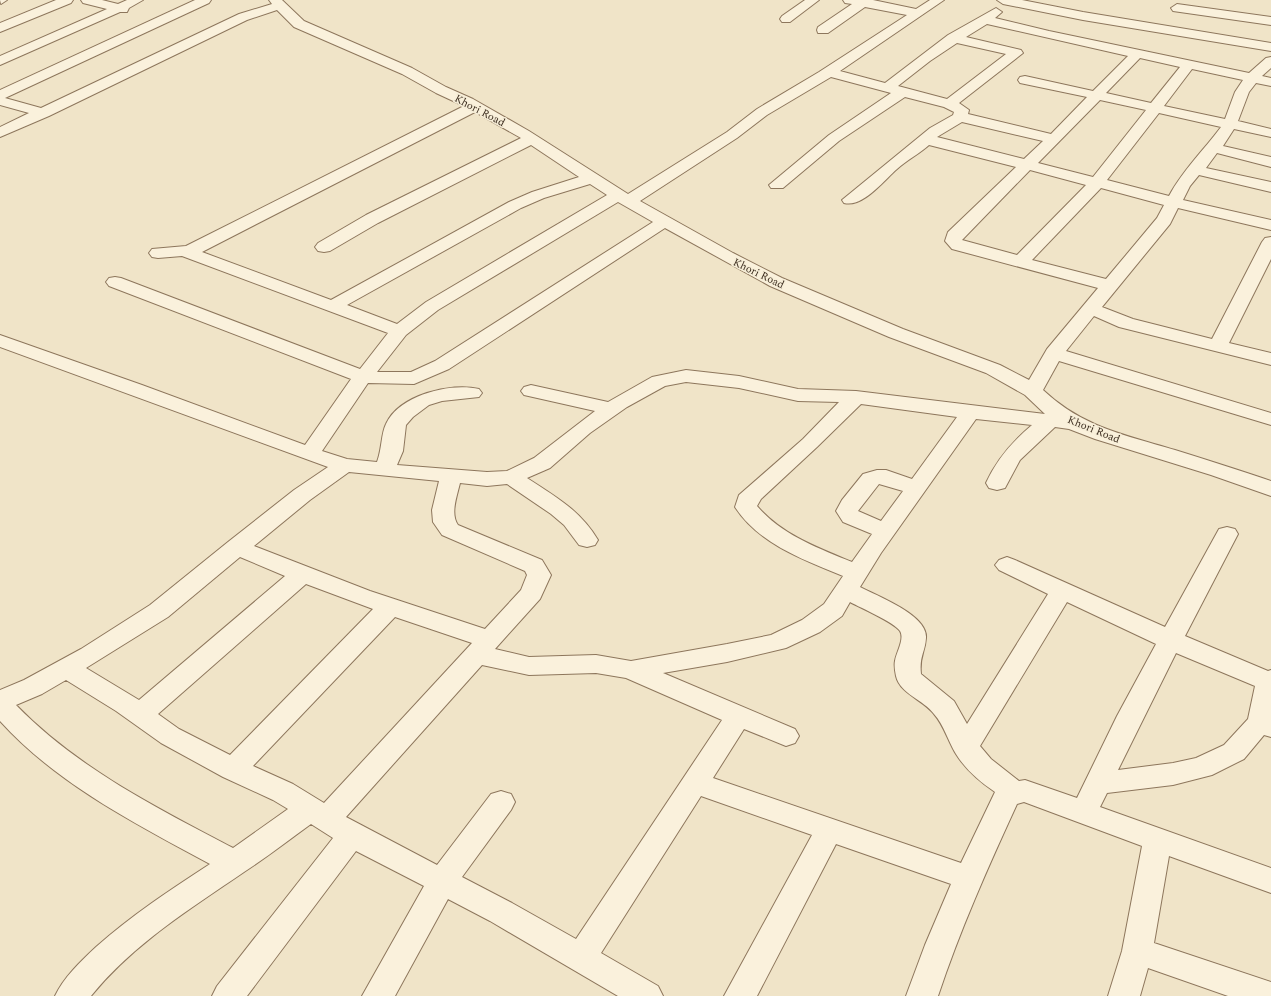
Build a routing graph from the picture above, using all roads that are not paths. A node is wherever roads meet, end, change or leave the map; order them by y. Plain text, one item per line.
1 (67, 0) edge
2 (87, 0) edge
3 (205, 0) edge
4 (813, 0) edge
5 (849, 0) edge
6 (938, 0) edge
7 (1005, 0) edge
8 (865, 1) edge
9 (276, 3) edge
10 (117, 8) junction
11 (1177, 8) dead end
12 (140, 9) edge
13 (917, 13) junction
14 (165, 18) junction
15 (786, 19) dead end
16 (984, 19) junction
17 (1271, 21) edge
18 (0, 28) edge
19 (823, 30) dead end
20 (129, 34) junction
21 (953, 38) junction
22 (180, 47) junction
23 (1271, 47) edge
24 (1137, 54) junction
25 (0, 61) edge
26 (1271, 61) edge
27 (1189, 64) junction
28 (828, 72) junction
29 (1253, 77) junction
30 (1025, 80) dead end
31 (1271, 82) edge
32 (887, 88) junction
33 (902, 92) junction
34 (0, 95) edge
35 (1096, 96) junction
36 (0, 101) edge
37 (949, 104) junction
38 (475, 106) junction
39 (1154, 109) junction
40 (44, 113) junction
41 (960, 118) junction
42 (1229, 124) junction
43 (0, 133) edge
44 (1271, 133) edge
45 (531, 139) junction
46 (926, 139) junction
47 (1054, 139) junction
48 (1214, 148) junction
49 (1271, 162) edge
50 (1026, 165) junction
51 (1196, 170) junction
52 (591, 178) junction
53 (1097, 183) junction
54 (777, 185) dead end
55 (1271, 187) edge
56 (623, 198) junction
57 (850, 200) dead end
58 (1174, 201) junction
59 (665, 221) junction
60 (1271, 225) edge
61 (1271, 242) edge
62 (324, 247) dead end
63 (188, 252) junction
64 (158, 253) dead end
65 (1020, 262) junction
66 (115, 282) dead end
67 (1110, 286) junction
68 (333, 306) junction
69 (1092, 309) junction
70 (400, 331) junction
71 (0, 341) edge
72 (1218, 346) junction
73 (1054, 353) junction
74 (1271, 359) edge
75 (364, 377) junction
76 (531, 391) dead end
77 (1032, 391) junction
78 (472, 392) dead end
79 (856, 397) junction
80 (611, 409) junction
81 (970, 413) junction
82 (1271, 419) edge
83 (1050, 421) junction
84 (1073, 423) junction
85 (309, 454) junction
86 (345, 464) junction
87 (384, 470) junction
88 (451, 475) junction
89 (511, 477) junction
90 (997, 483) dead end
91 (917, 488) junction
92 (1271, 489) edge
93 (886, 531) junction
94 (1227, 534) dead end
95 (587, 540) dead end
96 (236, 547) junction
97 (1007, 565) dead end
98 (302, 575) junction
99 (852, 582) junction
100 (1062, 591) junction
101 (390, 607) junction
102 (1170, 640) junction
103 (482, 646) junction
104 (66, 668) junction
105 (631, 670) junction
106 (1270, 680) edge
107 (0, 703) edge
108 (140, 714) junction
109 (739, 716) junction
110 (1266, 724) edge
111 (786, 736) dead end
112 (966, 746) junction
113 (233, 769) junction
114 (695, 783) junction
115 (1097, 783) junction
116 (1014, 792) junction
117 (502, 802) dead end
118 (1084, 812) junction
119 (318, 814) junction
120 (829, 830) junction
121 (352, 835) junction
122 (1158, 840) junction
123 (235, 863) junction
124 (968, 878) junction
125 (442, 881) junction
126 (1271, 881) edge
127 (1138, 951) junction
128 (581, 958) junction
129 (71, 996) edge
130 (228, 996) edge
131 (378, 996) edge
132 (647, 996) edge
133 (740, 996) edge
134 (922, 996) edge
135 (1124, 996) edge
136 (1270, 996) edge

1 - 18 street
2 - 10 street
3 - 14 street
4 - 15 street
5 - 8 street
6 - 13 street
7 - 16 street
7 - 23 street
8 - 13 street
8 - 19 street
9 - 22 street
9 - 38 street, Khori Road
10 - 12 street
10 - 25 street
11 - 17 street
12 - 14 street
13 - 28 street
14 - 20 street
16 - 21 street
16 - 24 street
20 - 22 street
20 - 34 street
21 - 32 street
21 - 37 street
22 - 40 street
24 - 27 street
24 - 35 street
26 - 29 street
27 - 29 street
27 - 39 street
28 - 32 street
28 - 56 street
29 - 31 street
29 - 42 street
30 - 35 street
32 - 33 street
33 - 37 street
33 - 54 street
35 - 39 street
35 - 47 street
36 - 40 street
37 - 41 street
38 - 45 street, Khori Road
38 - 63 street
39 - 42 street
39 - 53 street
40 - 43 street
41 - 46 street
41 - 47 street
42 - 44 street
42 - 48 street
45 - 52 street, Khori Road
45 - 62 street
46 - 50 street
46 - 57 street
47 - 50 street
48 - 49 street
48 - 51 street
50 - 53 street
50 - 65 street
51 - 55 street
51 - 58 street
52 - 56 street, Khori Road
52 - 68 street
53 - 58 street
53 - 65 street
56 - 59 street, Khori Road
56 - 70 street
58 - 60 street
58 - 67 street
59 - 75 street
59 - 77 street, Khori Road
61 - 72 street
63 - 64 street
63 - 68 street
65 - 67 street
66 - 75 street
67 - 69 street
68 - 70 street
69 - 72 street
69 - 73 street
70 - 75 street
71 - 85 street
72 - 74 street
73 - 77 street
73 - 82 street
75 - 85 street
76 - 80 street
77 - 84 street, Khori Road
78 - 87 street
79 - 80 street
79 - 81 street
79 - 99 street
80 - 89 street
81 - 83 street
81 - 91 street
83 - 84 street
83 - 90 street
84 - 92 street, Khori Road
85 - 86 street
86 - 87 street
86 - 96 street
87 - 88 street
88 - 89 street
88 - 103 street
89 - 95 street
91 - 93 street
91 - 93 street
93 - 99 street
94 - 102 street
96 - 98 street
96 - 104 street
97 - 100 street
98 - 101 street
98 - 108 street
99 - 105 street
99 - 112 street
100 - 102 street
100 - 112 street
101 - 103 street
101 - 113 street
102 - 106 street
102 - 115 street
103 - 105 street
103 - 119 street
104 - 107 street
104 - 108 street
105 - 109 street
106 - 110 street
107 - 123 street
108 - 113 street
109 - 111 street
109 - 114 street
110 - 115 street
112 - 116 street
113 - 119 street
114 - 120 street
114 - 128 street
115 - 118 street
116 - 118 street
116 - 124 street
117 - 125 street
118 - 122 street
119 - 121 street
119 - 123 street
120 - 124 street
120 - 133 street
121 - 125 street
121 - 130 street
122 - 126 street
122 - 127 street
123 - 129 street
124 - 134 street
125 - 128 street
125 - 131 street
127 - 135 street
127 - 136 street
128 - 132 street

